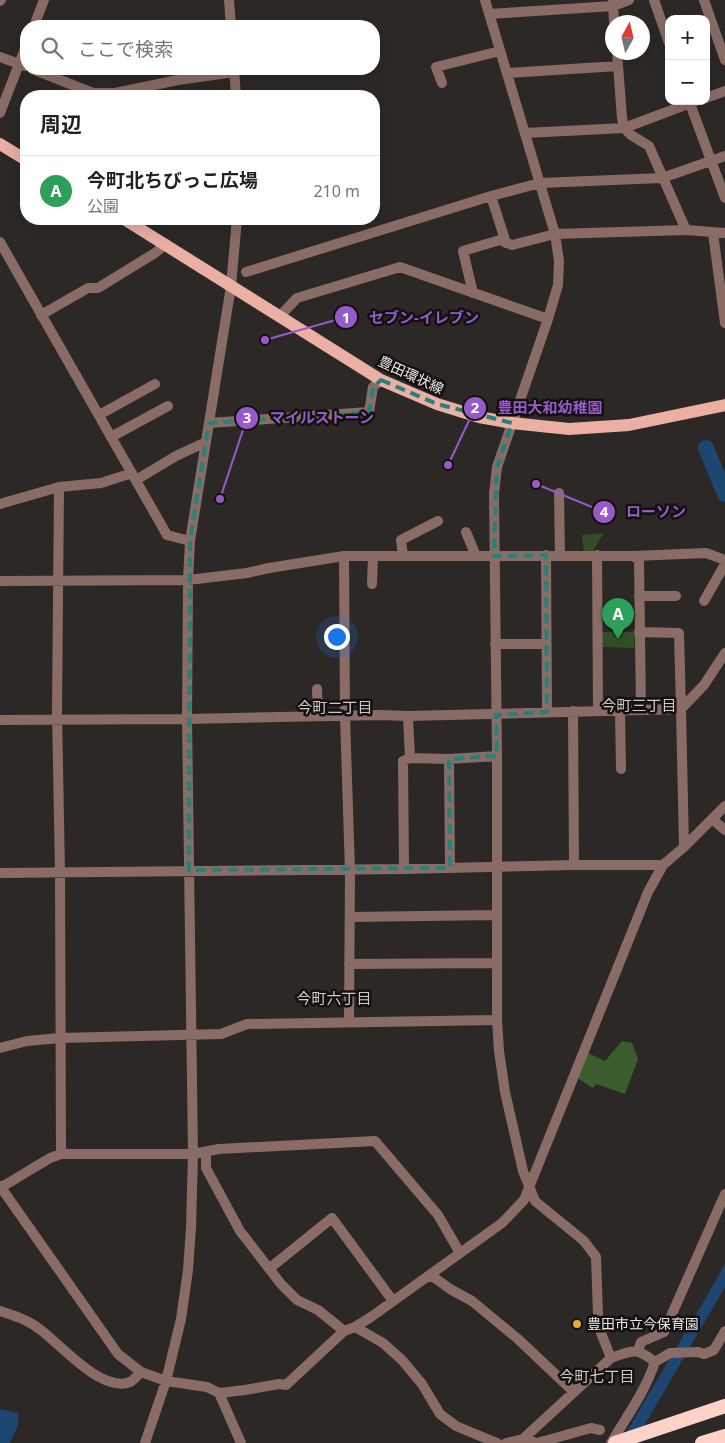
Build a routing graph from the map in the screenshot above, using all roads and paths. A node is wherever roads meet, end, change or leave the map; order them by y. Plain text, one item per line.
1 (44, 0) edge
2 (229, 0) edge
3 (485, 0) edge
4 (629, 0) edge
5 (654, 0) edge
6 (704, 0) edge
7 (613, 3) edge
8 (489, 14) junction
9 (36, 20) edge
10 (231, 20) edge
11 (665, 32) edge
12 (500, 51) junction
13 (0, 57) edge
14 (618, 60) edge
15 (725, 60) edge
16 (20, 64) edge
17 (618, 66) junction
18 (20, 71) edge
19 (508, 73) junction
20 (47, 75) edge
21 (204, 75) edge
22 (234, 75) edge
23 (442, 84) dead end
24 (84, 90) edge
25 (128, 90) edge
26 (236, 90) edge
27 (725, 91) edge
28 (710, 97) edge
29 (684, 105) edge
30 (693, 105) edge
31 (0, 113) edge
32 (624, 128) junction
33 (525, 133) junction
34 (0, 144) edge
35 (20, 156) edge
36 (725, 156) edge
37 (711, 161) junction
38 (662, 178) junction
39 (540, 183) junction
40 (491, 196) junction
41 (725, 198) edge
42 (134, 225) edge
43 (236, 225) edge
44 (686, 230) junction
45 (713, 233) junction
46 (725, 233) edge
47 (555, 234) junction
48 (0, 242) edge
49 (506, 243) junction
50 (166, 244) junction
51 (246, 272) dead end
52 (231, 286) junction
53 (473, 294) junction
54 (41, 314) junction
55 (280, 316) junction
56 (548, 319) junction
57 (725, 323) edge
58 (381, 380) junction
59 (155, 384) dead end
60 (725, 405) edge
61 (168, 406) dead end
62 (99, 415) junction
63 (209, 423) junction
64 (512, 423) junction
65 (111, 437) junction
66 (206, 442) junction
67 (134, 476) junction
68 (60, 487) junction
69 (559, 492) dead end
70 (0, 504) edge
71 (438, 521) dead end
72 (466, 532) dead end
73 (190, 541) junction
74 (546, 555) junction
75 (560, 555) junction
76 (597, 555) junction
77 (344, 556) junction
78 (373, 556) junction
79 (403, 556) junction
80 (476, 556) junction
81 (494, 556) junction
82 (634, 556) junction
83 (725, 560) edge
84 (725, 564) edge
85 (188, 580) junction
86 (0, 581) edge
87 (58, 582) junction
88 (372, 584) dead end
89 (639, 596) junction
90 (676, 596) dead end
91 (704, 601) dead end
92 (639, 632) junction
93 (495, 644) junction
94 (546, 644) junction
95 (725, 654) edge
96 (317, 689) dead end
97 (681, 709) junction
98 (620, 710) junction
99 (640, 710) junction
100 (573, 711) junction
101 (598, 711) junction
102 (547, 712) junction
103 (496, 714) junction
104 (318, 716) junction
105 (345, 716) junction
106 (408, 716) junction
107 (58, 719) junction
108 (187, 719) junction
109 (0, 720) edge
110 (497, 756) junction
111 (410, 758) junction
112 (449, 759) junction
113 (620, 769) dead end
114 (725, 806) edge
115 (712, 819) junction
116 (725, 830) edge
117 (684, 847) junction
118 (574, 864) junction
119 (663, 865) junction
120 (498, 867) junction
121 (450, 868) junction
122 (348, 869) junction
123 (404, 869) junction
124 (190, 870) junction
125 (60, 872) junction
126 (0, 873) edge
127 (497, 915) junction
128 (350, 917) junction
129 (497, 963) junction
130 (349, 964) junction
131 (497, 1020) junction
132 (349, 1022) junction
133 (192, 1035) junction
134 (60, 1038) junction
135 (0, 1048) edge
136 (206, 1152) junction
137 (61, 1154) junction
138 (193, 1154) junction
139 (0, 1188) edge
140 (529, 1188) junction
141 (725, 1194) edge
142 (460, 1253) junction
143 (270, 1268) junction
144 (428, 1276) junction
145 (393, 1300) junction
146 (0, 1311) edge
147 (355, 1328) junction
148 (344, 1330) junction
149 (725, 1331) edge
150 (638, 1351) junction
151 (611, 1358) junction
152 (655, 1362) junction
153 (141, 1372) junction
154 (166, 1381) junction
155 (574, 1392) junction
156 (219, 1393) junction
157 (725, 1406) edge
158 (600, 1430) dead end
159 (725, 1436) edge
160 (523, 1439) junction
161 (145, 1443) edge
162 (241, 1443) edge
163 (497, 1443) edge
164 (506, 1443) edge
165 (611, 1443) edge
166 (615, 1443) edge
167 (702, 1443) edge

1 - 9 street
2 - 10 street
3 - 8 street
4 - 7 street
5 - 11 street
6 - 15 street
7 - 8 street
8 - 12 street
12 - 19 street
12 - 23 street
13 - 16 street
14 - 17 street
17 - 19 street
17 - 32 street
18 - 31 street
19 - 33 street
20 - 24 street
21 - 25 street
22 - 26 street
27 - 28 street
29 - 32 street
30 - 37 street
32 - 33 street
32 - 38 street
33 - 39 street
34 - 35 main road
36 - 37 street
37 - 38 street
37 - 41 street
38 - 39 street
38 - 44 street
39 - 40 street
39 - 47 street
40 - 49 street
40 - 51 street
42 - 50 main road, 豊田環状線
43 - 52 street
44 - 45 street
44 - 47 street
45 - 46 street
45 - 57 street
47 - 49 street
47 - 56 street
48 - 54 street
49 - 53 street
50 - 52 main road, 豊田環状線
50 - 54 street
52 - 55 main road, 豊田環状線
52 - 63 street
53 - 55 street
53 - 56 street
54 - 62 street
55 - 58 main road, 豊田環状線
56 - 64 street
58 - 63 street
58 - 64 main road, 豊田環状線
59 - 62 street
60 - 64 main road, 豊田環状線
61 - 65 street
62 - 65 street
63 - 66 street
64 - 81 street
65 - 67 street
66 - 67 street
66 - 73 street
67 - 68 street
67 - 73 street
68 - 70 street
68 - 87 street
69 - 75 street
71 - 79 street
72 - 80 street
73 - 85 street
74 - 75 street
74 - 81 street
74 - 94 street
75 - 76 street
76 - 82 street
76 - 101 street
77 - 78 street
77 - 85 street
77 - 105 street
78 - 79 street
78 - 88 street
79 - 80 street
80 - 81 street
81 - 93 street
82 - 83 street
82 - 89 street
84 - 91 street
85 - 87 street
85 - 108 street
86 - 87 street
87 - 107 street
89 - 90 street
89 - 92 street
92 - 97 street
92 - 99 street
93 - 94 street
93 - 103 street
94 - 102 street
95 - 97 street
96 - 104 street
97 - 99 street
97 - 117 street
98 - 99 street
98 - 101 street
98 - 113 street
100 - 101 street
100 - 102 street
100 - 118 street
102 - 103 street
103 - 106 street
103 - 110 street
104 - 105 street
104 - 108 street
105 - 106 street
105 - 122 street
106 - 111 street
107 - 108 street
107 - 109 street
107 - 125 street
108 - 124 street
110 - 112 street
110 - 120 street
111 - 112 street
111 - 123 street
112 - 121 street
114 - 115 street
115 - 116 street
115 - 117 street
117 - 119 street
118 - 119 street
118 - 120 street
119 - 140 street
120 - 121 street
120 - 127 street
121 - 123 street
122 - 123 street
122 - 124 street
122 - 128 street
124 - 125 street
124 - 133 street
125 - 126 street
125 - 134 street
127 - 128 street
127 - 129 street
128 - 130 street
129 - 130 street
129 - 131 street
130 - 132 street
131 - 132 street
131 - 140 street
132 - 133 street
133 - 134 street
133 - 138 street
134 - 135 street
134 - 137 street
136 - 138 street
136 - 142 street
136 - 143 street
137 - 138 street
137 - 139 street
138 - 154 street
139 - 153 street
140 - 142 street
140 - 151 street
141 - 150 street
142 - 144 street
143 - 145 street
143 - 148 street
144 - 145 street
144 - 155 street
145 - 147 street
146 - 153 street
147 - 148 street
147 - 163 street
148 - 156 street
149 - 152 street
150 - 151 street
150 - 152 street
151 - 155 street
152 - 165 street
153 - 154 street
154 - 156 street
154 - 161 street
155 - 160 street
156 - 162 street
157 - 166 highway
158 - 160 street
159 - 167 highway
160 - 164 street

